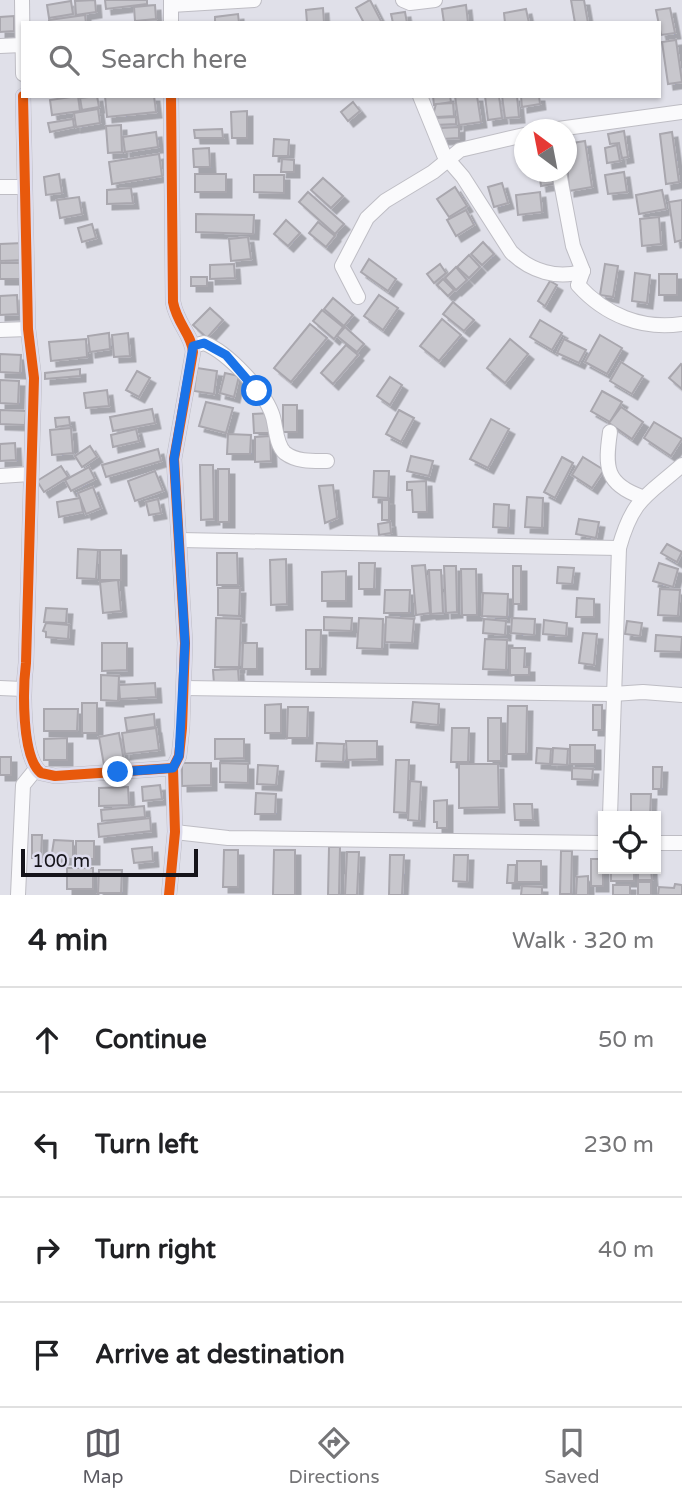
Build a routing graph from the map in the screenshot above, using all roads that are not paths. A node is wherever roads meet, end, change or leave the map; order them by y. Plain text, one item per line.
1 (22, 0) edge
2 (254, 0) edge
3 (403, 0) edge
4 (435, 0) edge
5 (171, 3) edge
6 (22, 21) edge
7 (171, 21) edge
8 (0, 46) edge
9 (21, 46) edge
10 (23, 98) edge
11 (171, 98) edge
12 (421, 98) edge
13 (682, 113) edge
14 (577, 126) edge
15 (514, 137) edge
16 (448, 160) junction
17 (561, 182) edge
18 (0, 187) edge
19 (24, 187) junction
20 (583, 271) junction
21 (358, 297) dead end
22 (682, 324) edge
23 (28, 328) junction
24 (0, 330) edge
25 (193, 346) junction
26 (610, 432) dead end
27 (327, 461) dead end
28 (682, 465) edge
29 (30, 474) junction
30 (0, 476) edge
31 (642, 497) junction
32 (180, 540) junction
33 (619, 548) junction
34 (0, 688) edge
35 (184, 688) junction
36 (23, 689) junction
37 (613, 694) junction
38 (682, 695) edge
39 (173, 768) junction
40 (36, 769) junction
41 (610, 811) edge
42 (175, 832) junction
43 (598, 843) edge
44 (661, 843) edge
45 (682, 843) edge
46 (18, 895) edge
47 (169, 895) edge

1 - 6 street
2 - 5 street
3 - 4 street
5 - 7 street
8 - 9 street
10 - 19 street
11 - 25 street
12 - 16 street
13 - 14 street
15 - 16 street
16 - 20 street
16 - 21 street
17 - 20 street
18 - 19 street
19 - 23 street
20 - 22 street
23 - 24 street
23 - 29 street
25 - 27 street
25 - 32 street
26 - 31 street
28 - 31 street
29 - 30 street
29 - 36 street
31 - 33 street
32 - 33 street
32 - 35 street
33 - 37 street
34 - 36 street
35 - 37 street
35 - 39 street
36 - 40 street
37 - 38 street
37 - 41 street
39 - 40 street
39 - 42 street
40 - 46 street
42 - 43 street
42 - 47 street
44 - 45 street

